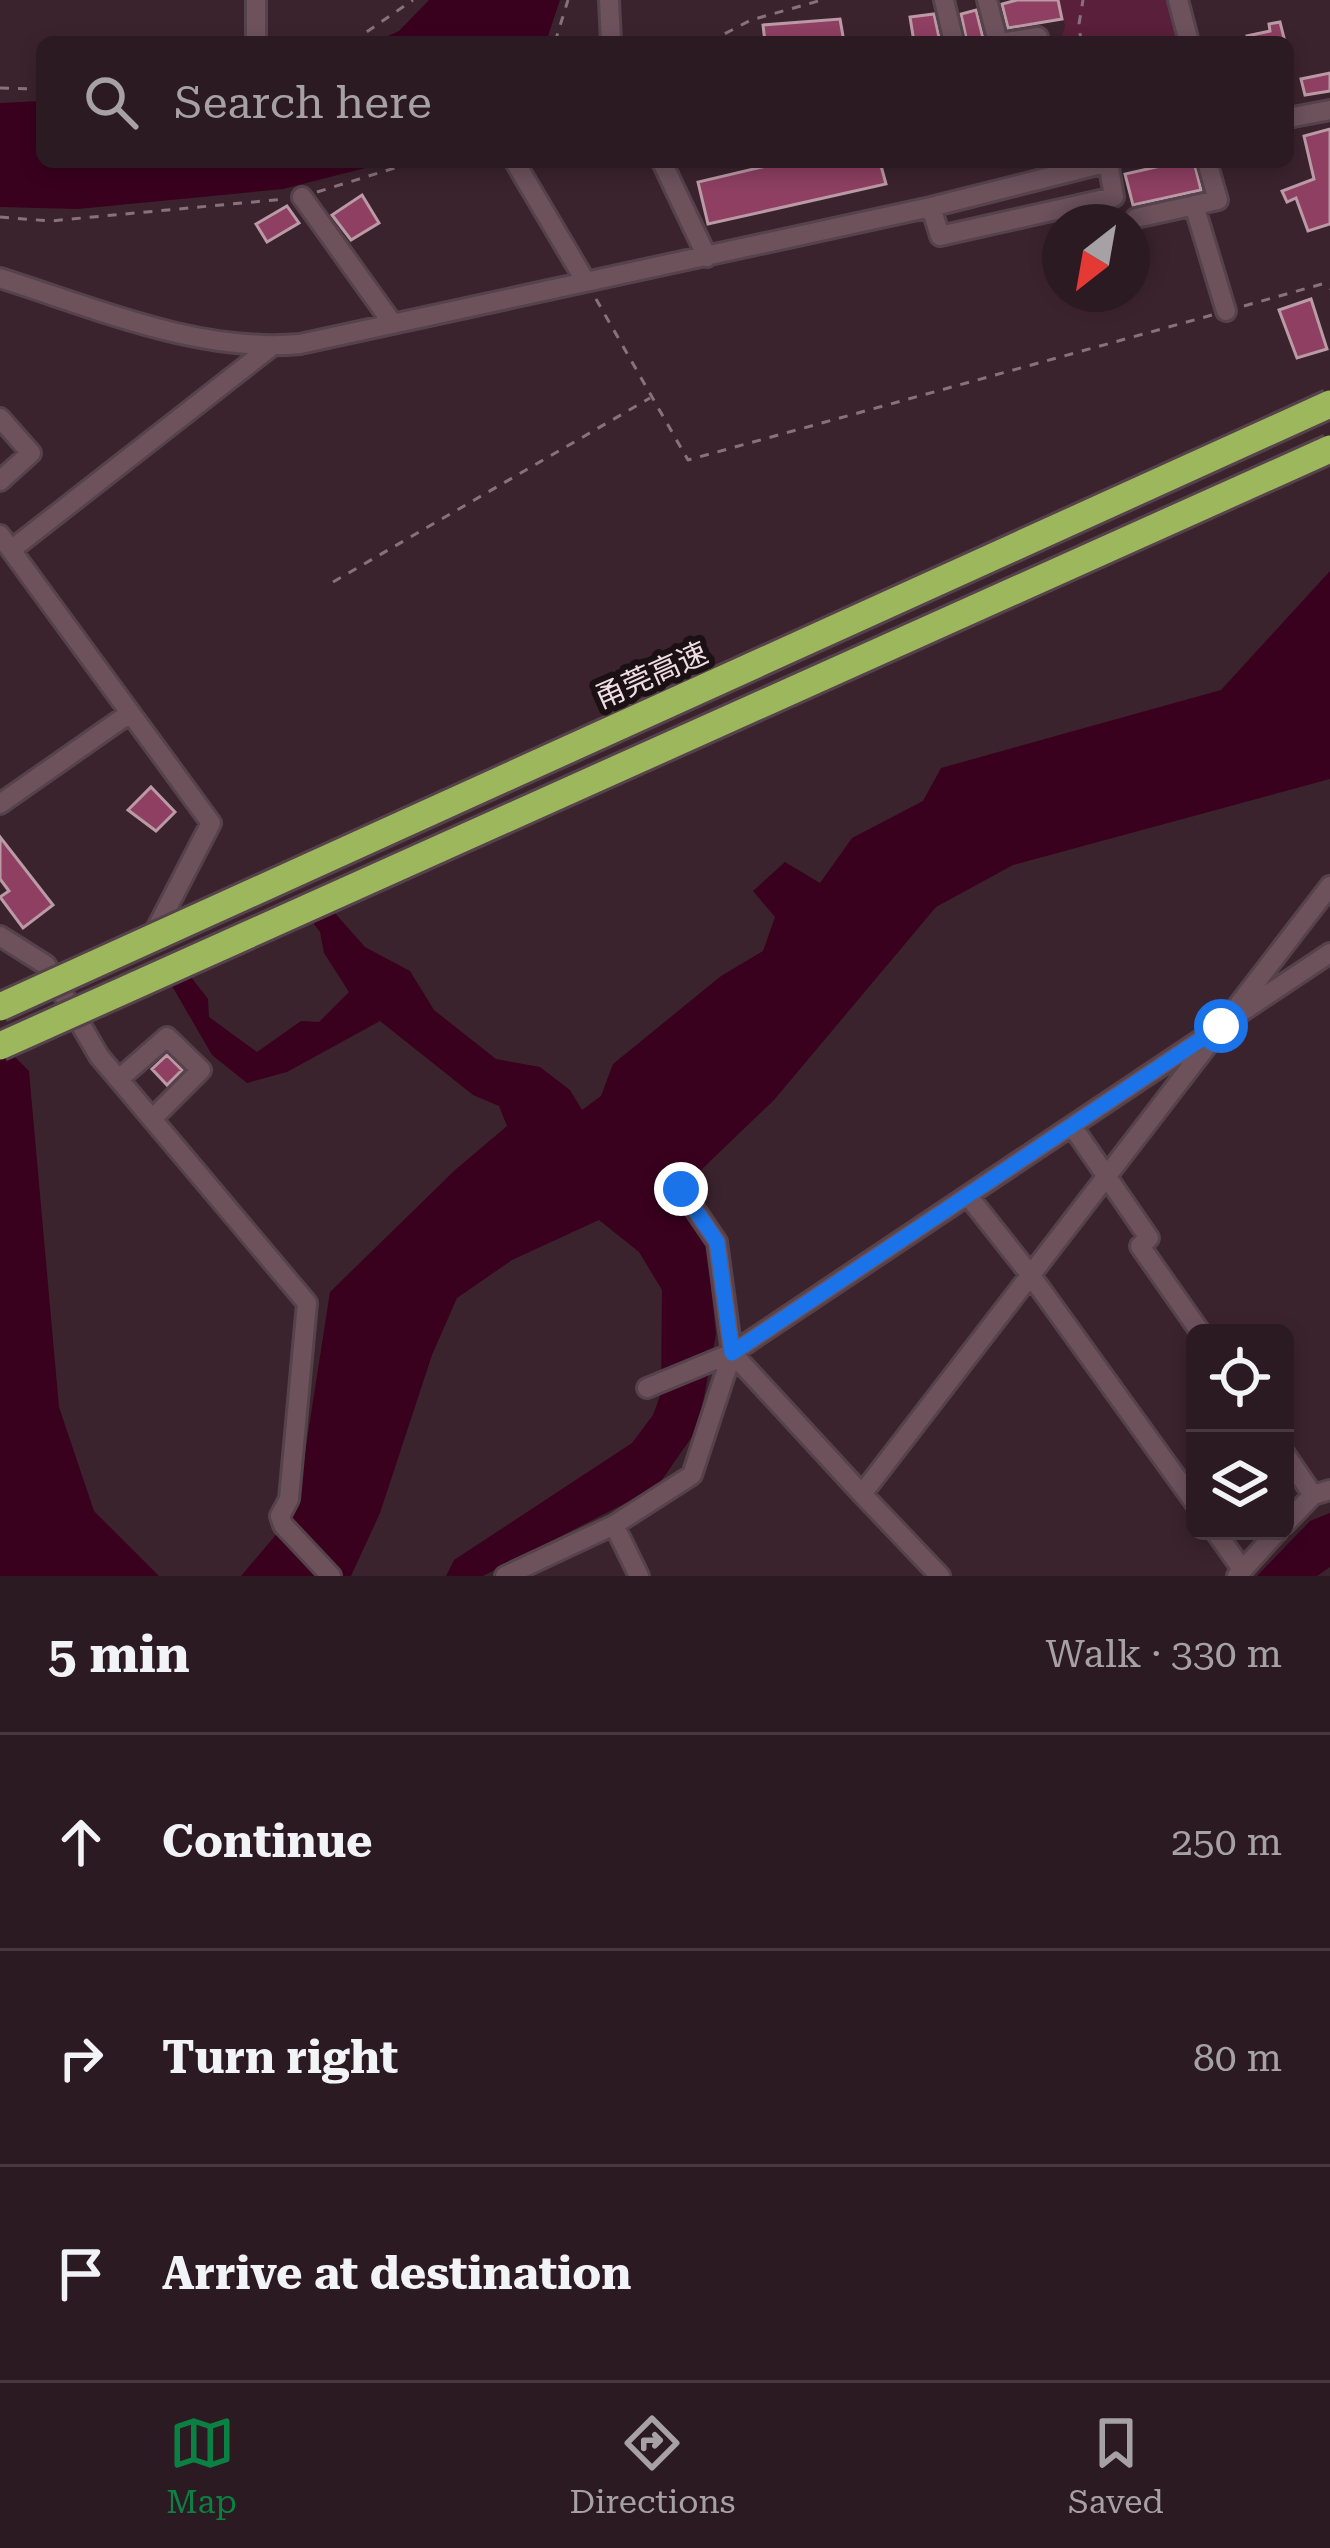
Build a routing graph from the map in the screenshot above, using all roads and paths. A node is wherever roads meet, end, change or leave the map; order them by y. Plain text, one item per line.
1 (256, 0) edge
2 (413, 0) edge
3 (568, 0) edge
4 (609, 0) edge
5 (822, 0) edge
6 (944, 0) edge
7 (987, 0) edge
8 (1083, 0) edge
9 (1178, 0) edge
10 (256, 36) edge
11 (362, 36) edge
12 (557, 36) edge
13 (611, 36) edge
14 (720, 36) edge
15 (953, 36) edge
16 (1000, 36) edge
17 (1080, 36) edge
18 (1187, 36) edge
19 (0, 88) edge
20 (36, 89) edge
21 (1330, 110) edge
22 (1294, 117) edge
23 (395, 168) edge
24 (519, 168) edge
25 (665, 168) edge
26 (1063, 168) edge
27 (1109, 168) edge
28 (1209, 168) edge
29 (302, 197) junction
30 (1194, 205) junction
31 (931, 207) junction
32 (1150, 215) edge
33 (0, 217) edge
34 (707, 257) junction
35 (0, 278) edge
36 (586, 282) junction
37 (1330, 289) edge
38 (1226, 310) junction
39 (393, 324) junction
40 (272, 346) junction
41 (652, 397) junction
42 (1330, 404) edge
43 (0, 418) edge
44 (1330, 449) edge
45 (0, 481) edge
46 (6, 543) edge
47 (333, 582) dead end
48 (130, 713) junction
49 (0, 804) edge
50 (1330, 886) edge
51 (0, 936) edge
52 (150, 941) junction
53 (1330, 953) edge
54 (0, 1007) edge
55 (1221, 1026) junction
56 (0, 1046) edge
57 (119, 1079) junction
58 (152, 1119) junction
59 (1072, 1126) junction
60 (1106, 1175) junction
61 (681, 1189) dead end
62 (968, 1196) junction
63 (1029, 1273) junction
64 (1195, 1324) edge
65 (724, 1357) junction
66 (652, 1386) dead end
67 (1294, 1463) edge
68 (1186, 1491) edge
69 (1322, 1492) edge
70 (862, 1494) junction
71 (1294, 1515) edge
72 (614, 1525) junction
73 (1220, 1540) edge
74 (1270, 1540) edge
75 (1240, 1572) edge
76 (331, 1576) edge
77 (505, 1576) edge
78 (639, 1576) edge
79 (940, 1576) edge

1 - 10 street
2 - 11 path
3 - 12 path
4 - 13 street
5 - 14 path
6 - 15 street
7 - 16 street
8 - 17 path
9 - 18 street
19 - 20 path
21 - 22 street
23 - 29 path
24 - 36 street
25 - 34 street
26 - 31 street
27 - 31 street
28 - 30 street
29 - 33 path
29 - 39 street
30 - 32 street
30 - 38 street
31 - 34 street
34 - 36 street
35 - 40 street
36 - 39 street
36 - 41 path
37 - 38 path
38 - 41 path
39 - 40 street
40 - 46 street
41 - 47 path
42 - 52 highway, 甬莞高速, bridge
43 - 45 street
44 - 56 highway, bridge
46 - 48 street
48 - 49 street
48 - 52 street
50 - 55 street
51 - 57 street
52 - 54 highway, 甬莞高速, bridge
53 - 55 street
55 - 59 street
55 - 60 street
57 - 58 street
57 - 58 street
58 - 76 street
59 - 60 street
59 - 62 street
60 - 63 street
60 - 64 street
61 - 65 street
62 - 63 street
62 - 65 street
63 - 68 street
63 - 70 street
65 - 66 street
65 - 70 street
65 - 72 street
67 - 69 street
69 - 71 street
70 - 79 street
72 - 77 street
72 - 78 street
73 - 75 street
74 - 75 street

